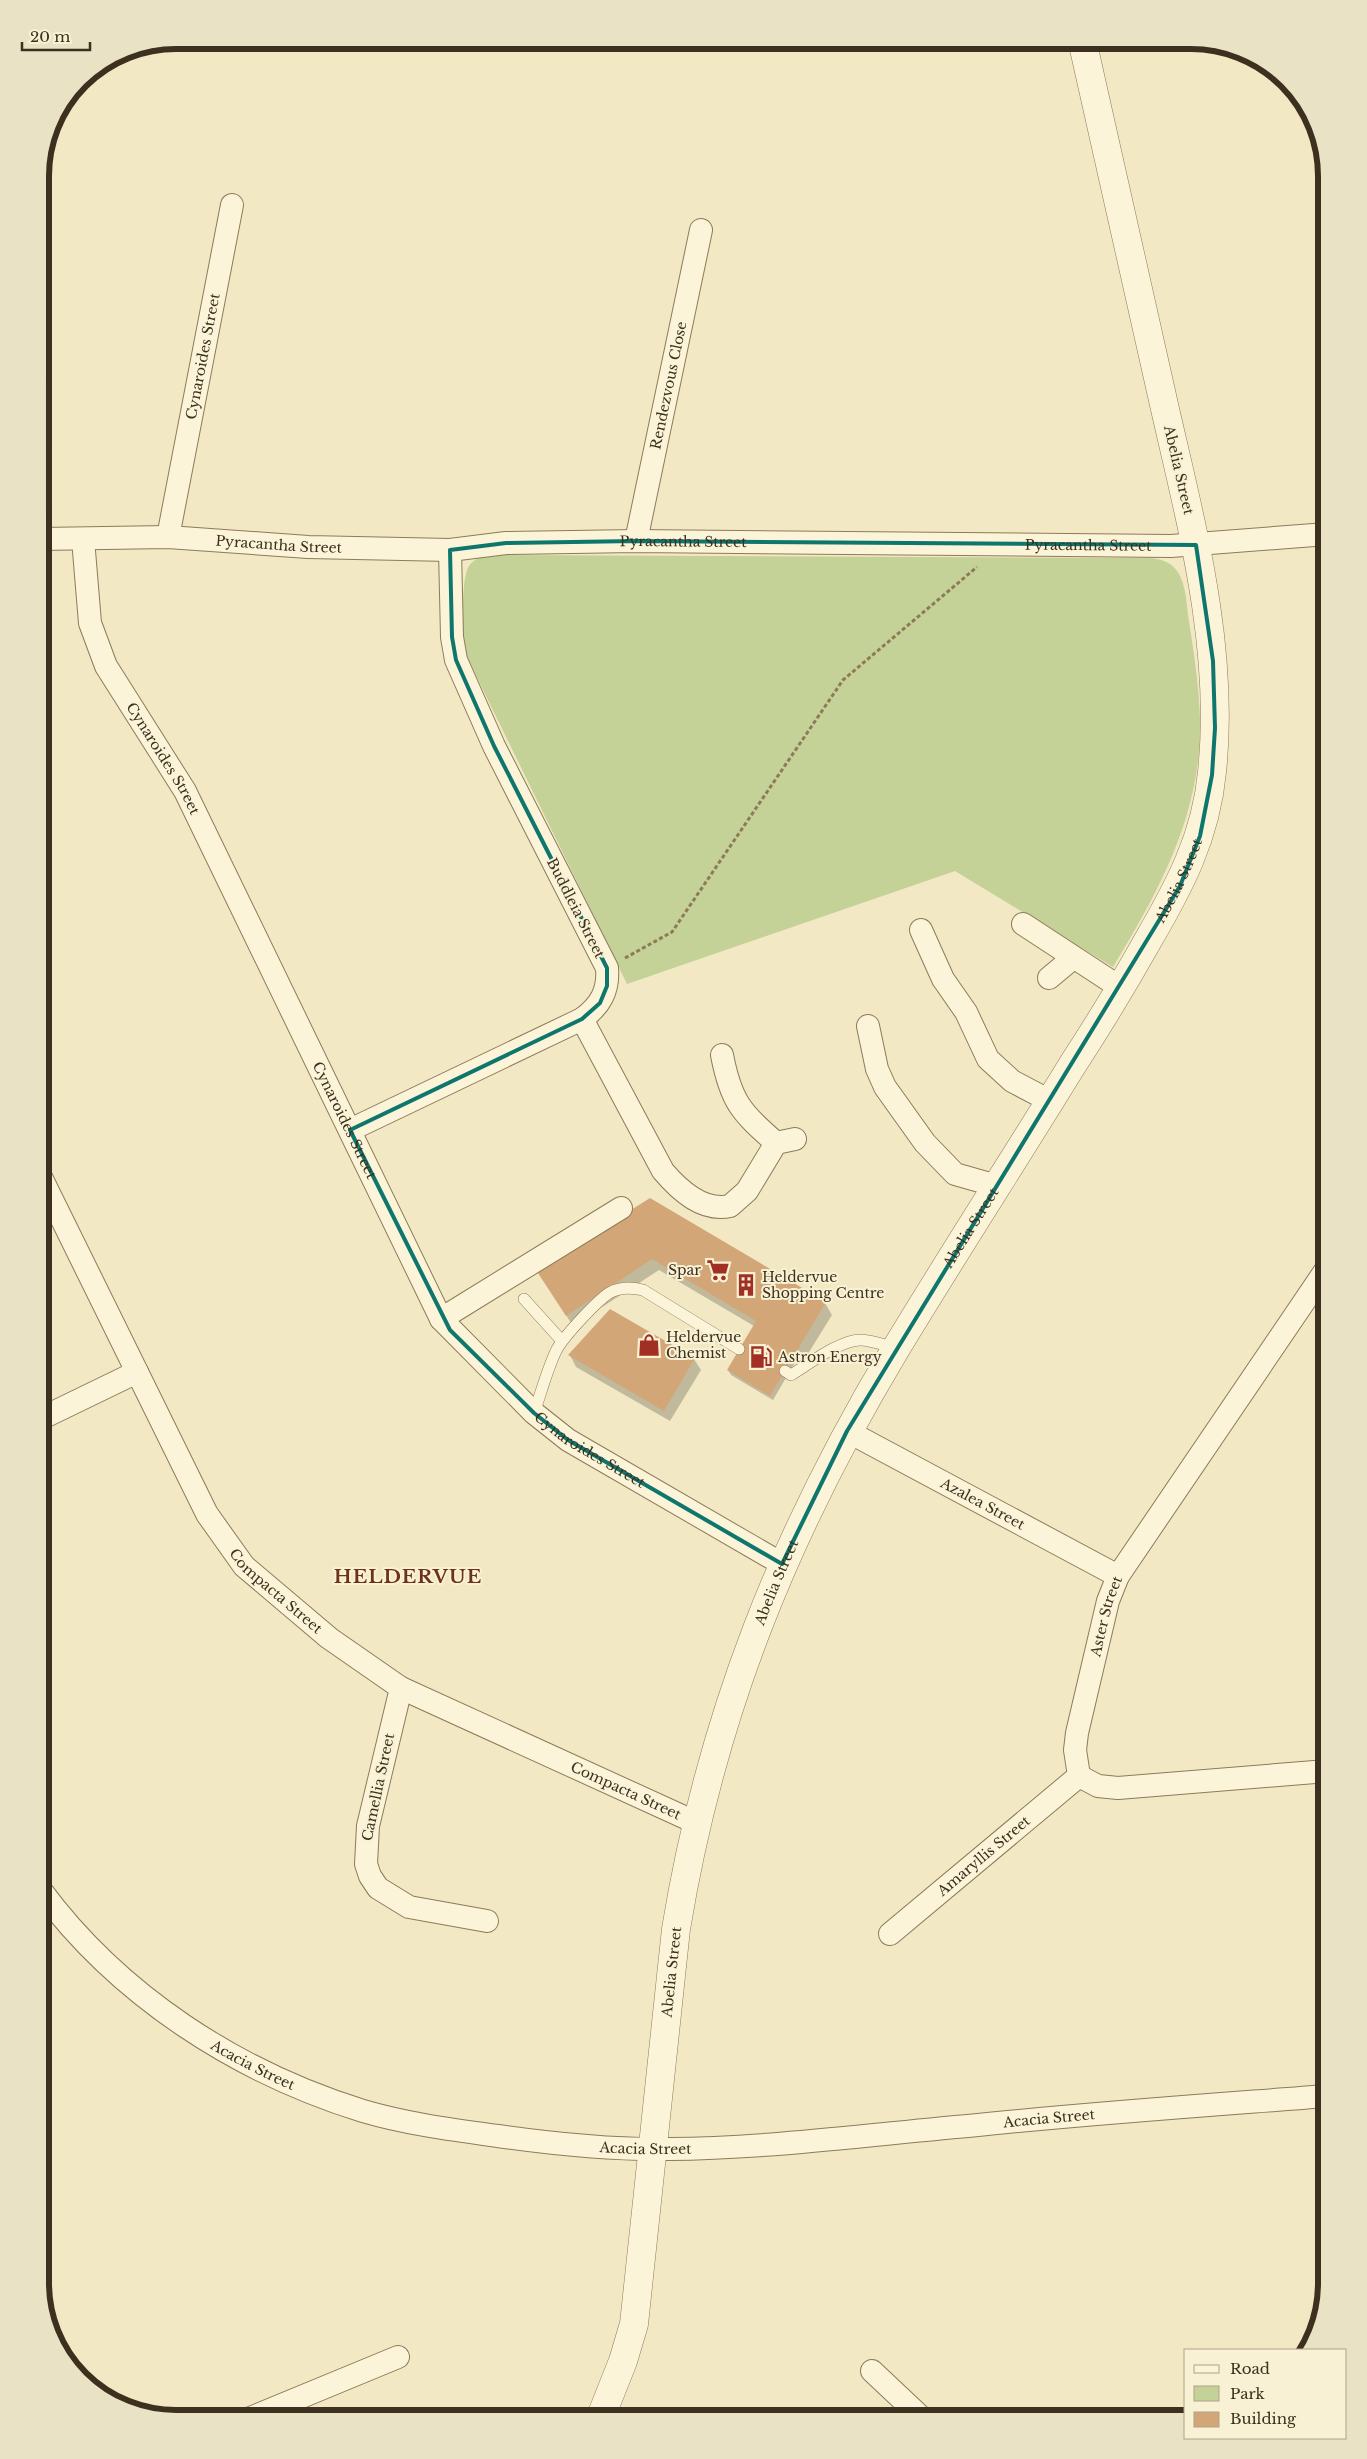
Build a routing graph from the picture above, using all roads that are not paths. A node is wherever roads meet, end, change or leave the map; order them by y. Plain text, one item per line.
1 (1084, 49) edge
2 (232, 205) dead end
3 (701, 230) dead end
4 (1318, 535) edge
5 (168, 537) junction
6 (49, 539) edge
7 (83, 539) junction
8 (636, 541) junction
9 (1196, 545) junction
10 (450, 550) junction
11 (1022, 924) dead end
12 (921, 930) dead end
13 (1073, 958) junction
14 (1049, 978) dead end
15 (1121, 988) junction
16 (582, 1019) junction
17 (868, 1026) dead end
18 (722, 1055) dead end
19 (1050, 1101) junction
20 (350, 1130) junction
21 (997, 1186) junction
22 (49, 1193) edge
23 (621, 1208) dead end
24 (1318, 1281) edge
25 (524, 1299) dead end
26 (442, 1319) junction
27 (562, 1341) junction
28 (897, 1348) junction
29 (739, 1349) dead end
30 (137, 1372) junction
31 (785, 1372) dead end
32 (534, 1413) junction
33 (49, 1416) edge
34 (847, 1431) junction
35 (782, 1564) junction
36 (1118, 1576) junction
37 (400, 1688) junction
38 (1318, 1772) edge
39 (1079, 1776) junction
40 (697, 1823) junction
41 (49, 1900) edge
42 (487, 1922) dead end
43 (890, 1934) dead end
44 (1318, 2097) edge
45 (652, 2149) junction
46 (398, 2357) dead end
47 (872, 2371) dead end
48 (270, 2410) edge
49 (604, 2410) edge
50 (913, 2410) edge

1 - 9 street, Abelia Street
2 - 5 street, Cynaroides Street
3 - 8 street, Rendezvous Close
4 - 9 street, Pyracantha Street
5 - 7 street, Pyracantha Street
5 - 10 street, Pyracantha Street
6 - 7 street, Pyracantha Street
7 - 20 street, Cynaroides Street
8 - 9 street, Pyracantha Street
8 - 10 street, Pyracantha Street
9 - 15 street, Abelia Street
10 - 16 street, Buddleia Street
11 - 13 street
12 - 19 street
13 - 14 street
13 - 15 street
15 - 19 street, Abelia Street
16 - 18 street
16 - 20 street, Buddleia Street
17 - 21 street
19 - 21 street, Abelia Street
20 - 26 street, Cynaroides Street
21 - 28 street, Abelia Street
22 - 30 street, Compacta Street
23 - 26 street
24 - 36 street, Aster Street
25 - 27 lane
26 - 32 street, Cynaroides Street
27 - 29 lane
27 - 32 lane
28 - 31 lane
28 - 34 street, Abelia Street
30 - 33 street
30 - 37 street, Compacta Street
32 - 35 street, Cynaroides Street
34 - 35 street, Abelia Street
34 - 36 street, Azalea Street
35 - 40 street, Abelia Street
36 - 39 street, Aster Street
37 - 40 street, Compacta Street
37 - 42 street, Camellia Street
38 - 39 street
39 - 43 street, Amaryllis Street
40 - 45 street, Abelia Street
41 - 45 street, Acacia Street
44 - 45 street, Acacia Street
45 - 49 street, Abelia Street
46 - 48 street
47 - 50 street

